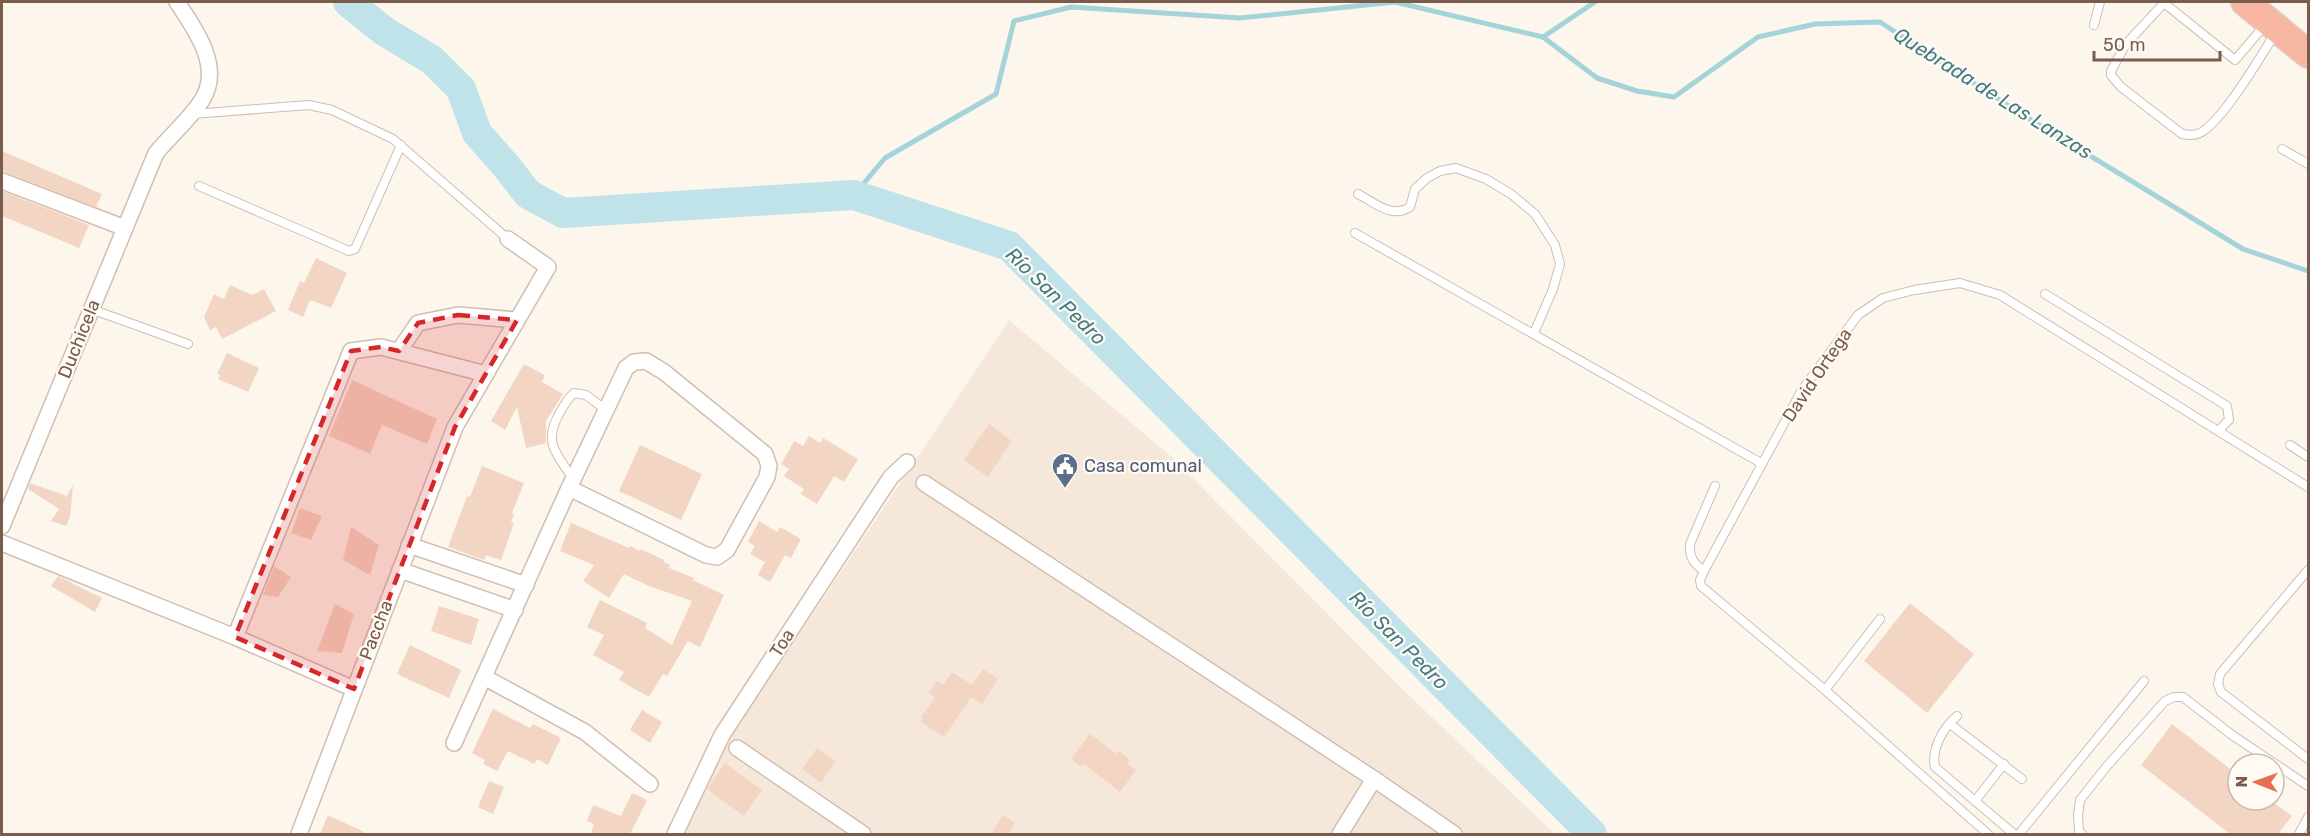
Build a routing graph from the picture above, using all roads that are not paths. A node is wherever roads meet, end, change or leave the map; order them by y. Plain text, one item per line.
1 (177, 2) edge
2 (2100, 2) edge
3 (2245, 2) edge
4 (2094, 25) dead end
5 (2273, 25) junction
6 (2308, 54) edge
7 (191, 114) junction
8 (401, 145) junction
9 (2282, 149) dead end
10 (2308, 164) edge
11 (2, 182) edge
12 (199, 186) dead end
13 (1358, 194) dead end
14 (125, 228) junction
15 (1355, 233) dead end
16 (508, 239) joint
17 (2045, 294) dead end
18 (91, 309) junction
19 (517, 320) junction
20 (1534, 333) junction
21 (188, 344) dead end
22 (399, 351) junction
23 (486, 374) junction
24 (606, 410) junction
25 (2219, 430) junction
26 (2290, 445) dead end
27 (2308, 457) edge
28 (907, 462) dead end
29 (1761, 463) junction
30 (924, 483) dead end
31 (571, 484) junction
32 (1715, 486) dead end
33 (2308, 487) edge
34 (2, 526) edge
35 (2, 543) edge
36 (409, 545) junction
37 (400, 570) junction
38 (2308, 570) edge
39 (1704, 571) junction
40 (526, 585) junction
41 (515, 610) junction
42 (1880, 619) dead end
43 (235, 637) junction
44 (484, 677) junction
45 (2144, 681) dead end
46 (354, 689) junction
47 (1825, 690) junction
48 (1957, 716) dead end
49 (1950, 724) junction
50 (454, 743) dead end
51 (736, 748) dead end
52 (2308, 759) edge
53 (2004, 764) junction
54 (2022, 778) dead end
55 (1374, 779) junction
56 (650, 784) dead end
57 (2308, 786) edge
58 (1975, 801) junction
59 (2308, 817) edge
60 (299, 834) edge
61 (675, 834) edge
62 (863, 834) edge
63 (1340, 834) edge
64 (1454, 834) edge
65 (1989, 834) edge
66 (2014, 834) edge
67 (2019, 834) edge
68 (2082, 834) edge
69 (2299, 834) edge

1 - 7 street, Duchicela
2 - 4 lane
3 - 5 highway
5 - 5 lane
5 - 6 highway
7 - 8 lane
7 - 14 street, Duchicela
8 - 12 lane
8 - 16 lane
9 - 10 lane
11 - 14 street
13 - 20 lane
14 - 18 street, Duchicela
15 - 20 lane
16 - 19 street, Paccha
17 - 25 lane
18 - 21 lane
18 - 34 street, Duchicela
19 - 22 street
19 - 23 street, Paccha
20 - 29 lane
22 - 23 street
22 - 43 street
23 - 36 street, Paccha
24 - 31 street
24 - 31 lane
24 - 31 street
25 - 29 lane, David Ortega
25 - 33 lane, David Ortega
26 - 27 lane
28 - 61 street, Toa
29 - 39 lane, David Ortega
30 - 55 street
31 - 40 street
32 - 39 lane
35 - 43 street
36 - 37 street, Paccha
36 - 40 street
37 - 41 street
37 - 46 street, Paccha
38 - 52 lane
39 - 47 lane
40 - 41 street
41 - 44 street
42 - 47 lane
43 - 46 street
44 - 50 street
44 - 56 street
45 - 67 lane
46 - 60 street, Paccha
47 - 65 lane
48 - 49 lane
49 - 53 lane
49 - 58 lane
51 - 62 street
53 - 54 lane
53 - 58 lane
55 - 63 street
55 - 64 street
57 - 68 lane
58 - 66 lane
59 - 69 lane

